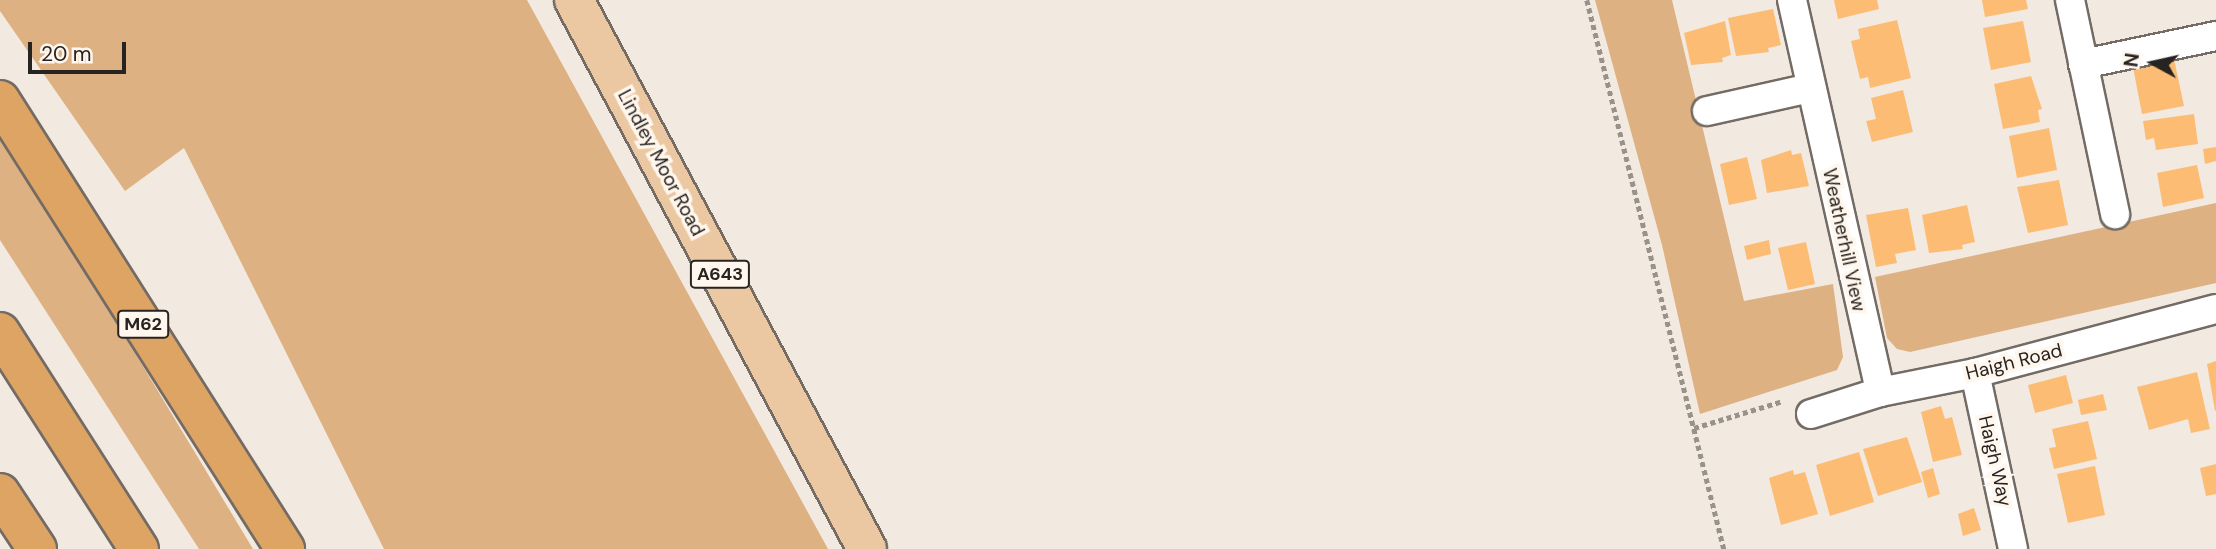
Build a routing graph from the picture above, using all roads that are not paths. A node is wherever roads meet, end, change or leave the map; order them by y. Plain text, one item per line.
1 (574, 0) edge
2 (1792, 0) edge
3 (2070, 0) edge
4 (2216, 36) edge
5 (2083, 64) junction
6 (1810, 88) junction
7 (0, 100) edge
8 (1707, 111) dead end
9 (2115, 214) dead end
10 (2216, 309) edge
11 (0, 332) edge
12 (1975, 373) junction
13 (1880, 392) junction
14 (1811, 414) road end
15 (0, 494) edge
16 (37, 549) edge
17 (139, 549) edge
18 (285, 549) edge
19 (867, 549) edge
20 (2013, 549) edge

1 - 19 main road, Lindley Moor Road / A643
2 - 6 street, Weatherhill View
3 - 5 street
4 - 5 street
5 - 9 street
6 - 8 street
6 - 13 street, Weatherhill View
7 - 18 highway, M62
10 - 12 street, Haigh Road
11 - 17 highway
12 - 13 street, Haigh Road
12 - 20 street, Haigh Way
13 - 14 street, Haigh Road
15 - 16 highway

